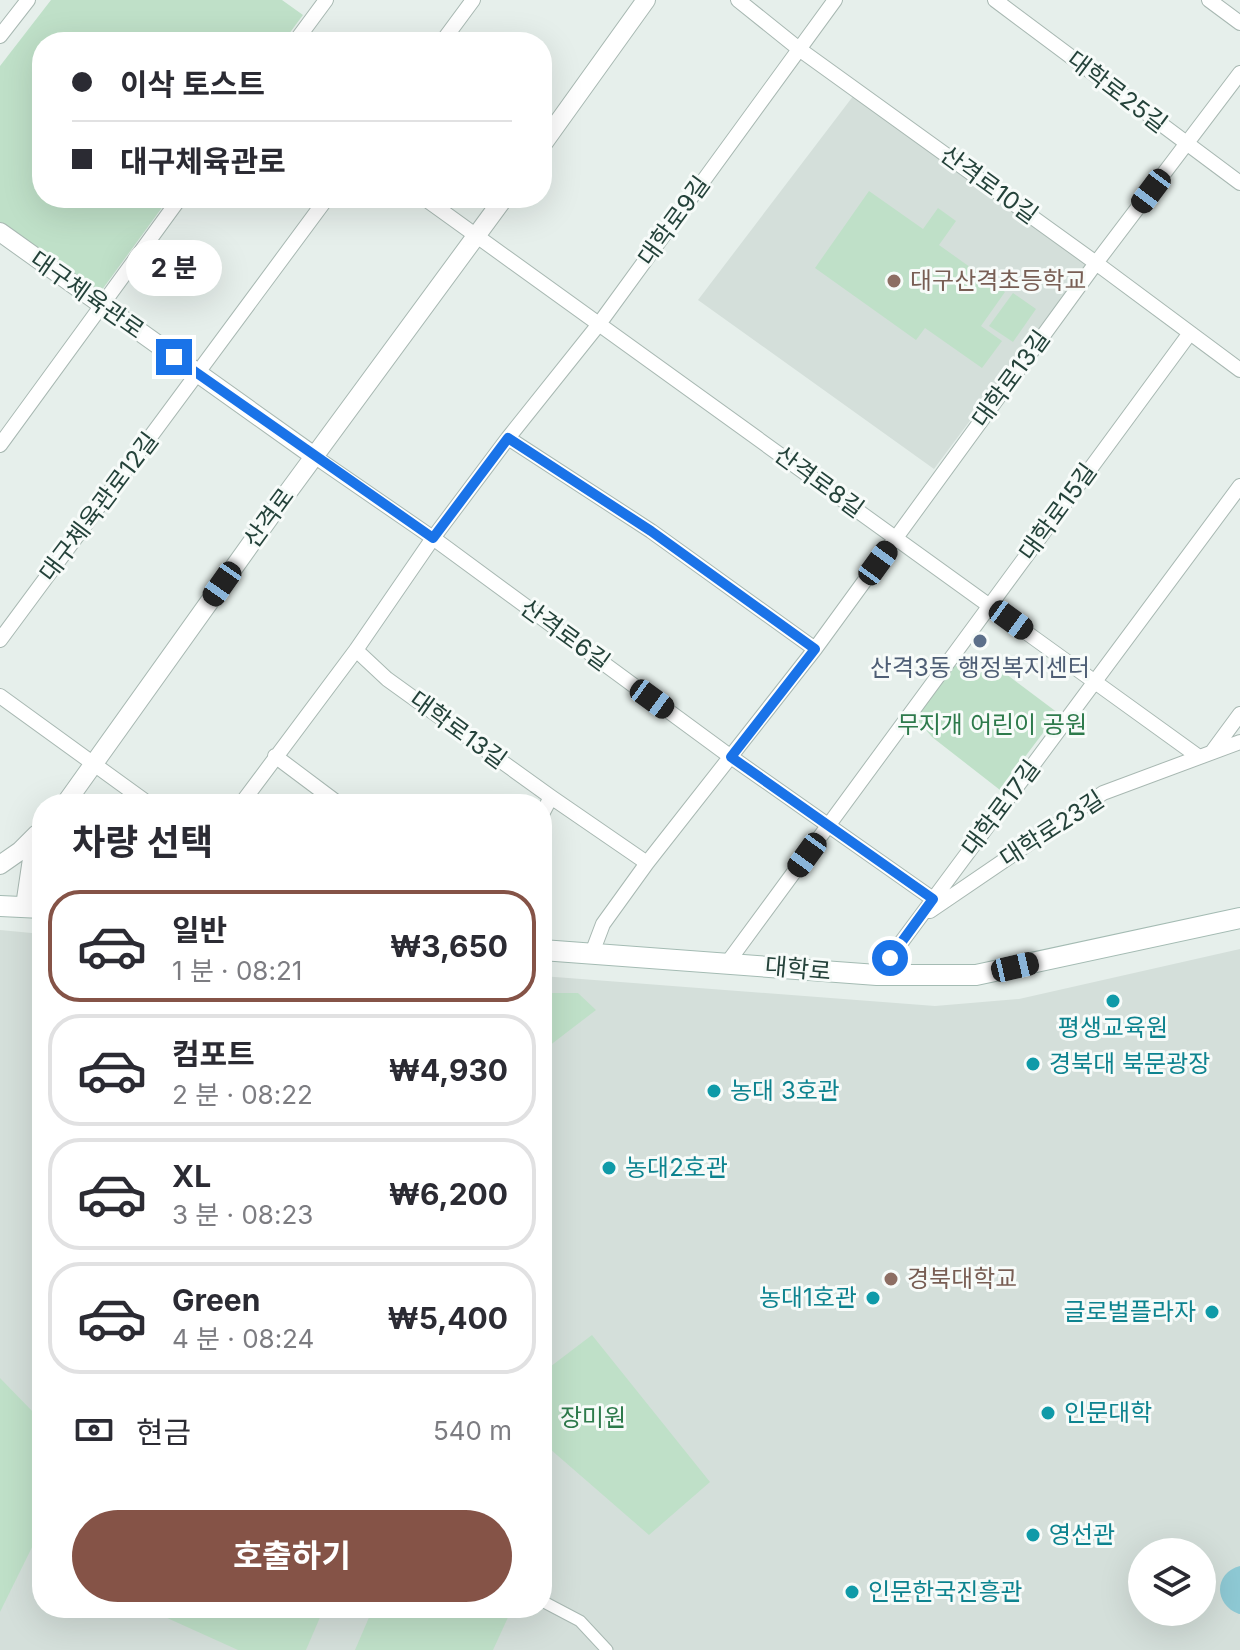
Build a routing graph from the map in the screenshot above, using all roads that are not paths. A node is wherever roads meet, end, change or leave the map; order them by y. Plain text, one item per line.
1 (28, 0) edge
2 (326, 0) edge
3 (473, 0) edge
4 (646, 0) edge
5 (738, 0) edge
6 (835, 0) edge
7 (995, 0) edge
8 (1209, 0) edge
9 (1240, 23) edge
10 (302, 32) edge
11 (449, 32) edge
12 (0, 36) edge
13 (799, 49) junction
14 (1240, 73) edge
15 (552, 131) edge
16 (1187, 144) junction
17 (1240, 183) edge
18 (173, 208) edge
19 (320, 208) edge
20 (437, 208) edge
21 (497, 208) edge
22 (476, 237) junction
23 (5, 241) edge
24 (1096, 263) junction
25 (101, 305) junction
26 (599, 324) junction
27 (1190, 333) junction
28 (1240, 370) edge
29 (199, 374) junction
30 (508, 438) junction
31 (0, 445) edge
32 (314, 456) junction
33 (1240, 486) edge
34 (433, 538) junction
35 (897, 538) junction
36 (990, 605) junction
37 (0, 640) edge
38 (815, 649) junction
39 (356, 650) junction
40 (1095, 681) junction
41 (0, 696) edge
42 (1240, 714) edge
43 (1240, 742) edge
44 (1205, 755) junction
45 (275, 756) junction
46 (731, 757) junction
47 (94, 763) junction
48 (72, 794) edge
49 (136, 794) edge
50 (248, 794) edge
51 (326, 794) edge
52 (547, 794) edge
53 (552, 798) edge
54 (829, 824) junction
55 (32, 839) edge
56 (647, 863) junction
57 (0, 865) edge
58 (933, 899) junction
59 (0, 906) edge
60 (32, 907) edge
61 (919, 918) junction
62 (1240, 918) edge
63 (552, 951) edge
64 (592, 953) junction
65 (728, 962) junction
66 (877, 975) junction
67 (552, 1606) edge
68 (607, 1650) edge

1 - 12 street
2 - 10 street
3 - 11 street
4 - 15 street
5 - 13 street, 산격로10길
6 - 13 street, 대학로9길
7 - 16 street, 대학로25길
8 - 9 street
13 - 24 street, 산격로10길
13 - 26 street, 대학로9길
14 - 16 street, 대학로13길
16 - 17 street, 대학로25길
16 - 24 street, 대학로13길
18 - 25 street
19 - 29 street, 대구체육관로12길
20 - 22 street
21 - 22 street, 산격로
22 - 26 street, 산격로8길
22 - 32 street, 산격로
23 - 25 street, 대구체육관로
24 - 27 street, 산격로10길
24 - 35 street, 대학로13길
25 - 29 street, 대구체육관로
25 - 31 street
26 - 30 street, 대학로9길
26 - 35 street, 산격로8길
27 - 28 street, 산격로10길
27 - 36 street, 대학로15길
29 - 32 street, 대구체육관로
29 - 37 street, 대구체육관로12길
30 - 34 street, 대학로9길
30 - 38 street
32 - 34 street, 산격로6길
32 - 47 street, 산격로
33 - 40 street, 대학로17길
34 - 39 street, 대학로9길
34 - 46 street, 산격로6길
35 - 36 street, 산격로8길
35 - 38 street, 대학로13길
36 - 40 street, 산격로8길
36 - 54 street, 대학로15길
38 - 46 street, 대학로13길
39 - 45 street, 대학로9길
39 - 52 street, 대학로13길
40 - 44 street, 산격로8길
40 - 58 street, 대학로17길
41 - 47 street
42 - 44 street
43 - 44 street, 대학로23길
44 - 61 street, 대학로23길
45 - 50 street, 대학로9길
45 - 51 street
46 - 54 street, 산격로6길
46 - 56 street, 대학로13길
47 - 48 street, 산격로
47 - 49 street
53 - 56 street, 대학로13길
54 - 58 street, 산격로6길
54 - 65 street, 대학로15길
55 - 57 street
56 - 64 street, 대학로13길
58 - 61 street, 대학로17길
59 - 60 main road
61 - 66 street, 대학로17길
62 - 66 main road, 대학로
63 - 64 main road, 대학로
64 - 65 main road, 대학로
65 - 66 main road, 대학로
67 - 68 street

